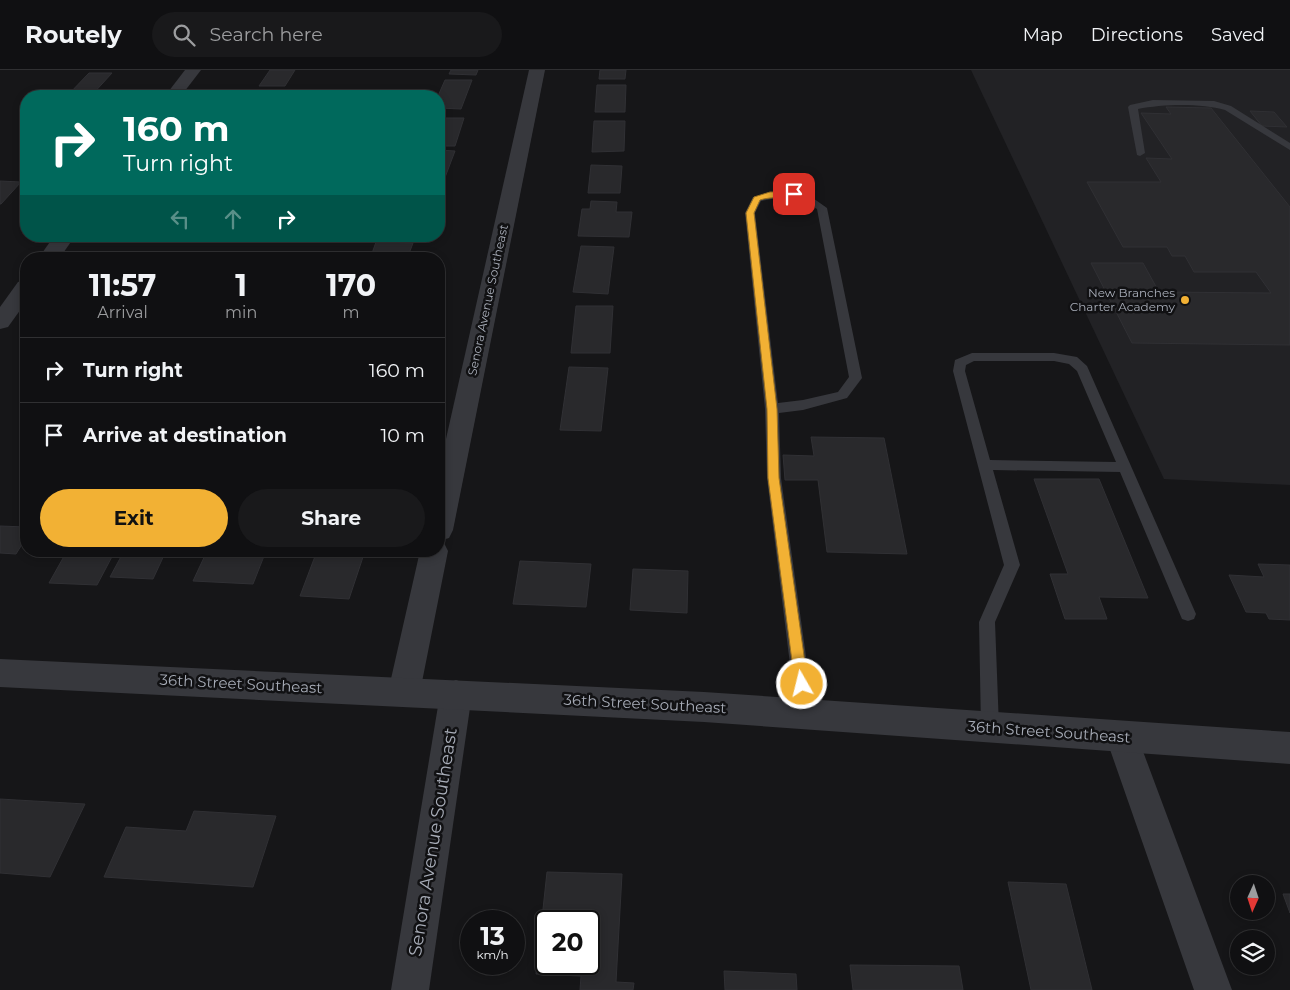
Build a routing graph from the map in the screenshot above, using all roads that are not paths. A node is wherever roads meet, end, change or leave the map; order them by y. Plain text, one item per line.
1 (193, 70) edge
2 (537, 70) edge
3 (178, 90) edge
4 (1290, 147) edge
5 (1140, 153) dead end
6 (61, 242) edge
7 (53, 252) edge
8 (20, 296) edge
9 (0, 322) edge
10 (772, 409) junction
11 (985, 465) junction
12 (1125, 467) junction
13 (445, 502) edge
14 (433, 557) edge
15 (1188, 614) dead end
16 (0, 673) edge
17 (404, 692) junction
18 (456, 694) junction
19 (806, 714) junction
20 (990, 727) junction
21 (1122, 738) junction
22 (1290, 748) edge
23 (410, 990) edge
24 (1213, 990) edge

1 - 3 street
2 - 13 street, Senora Avenue Southeast
4 - 5 lane
6 - 7 street
8 - 9 street
10 - 10 lane
10 - 19 lane
11 - 12 lane
11 - 12 lane
11 - 20 lane
12 - 15 lane
14 - 17 street
16 - 17 street, 36th Street Southeast
17 - 18 street, 36th Street Southeast
18 - 19 street, 36th Street Southeast
18 - 23 street, Senora Avenue Southeast
19 - 20 street, 36th Street Southeast
20 - 21 street, 36th Street Southeast
21 - 22 street, 36th Street Southeast
21 - 24 street

